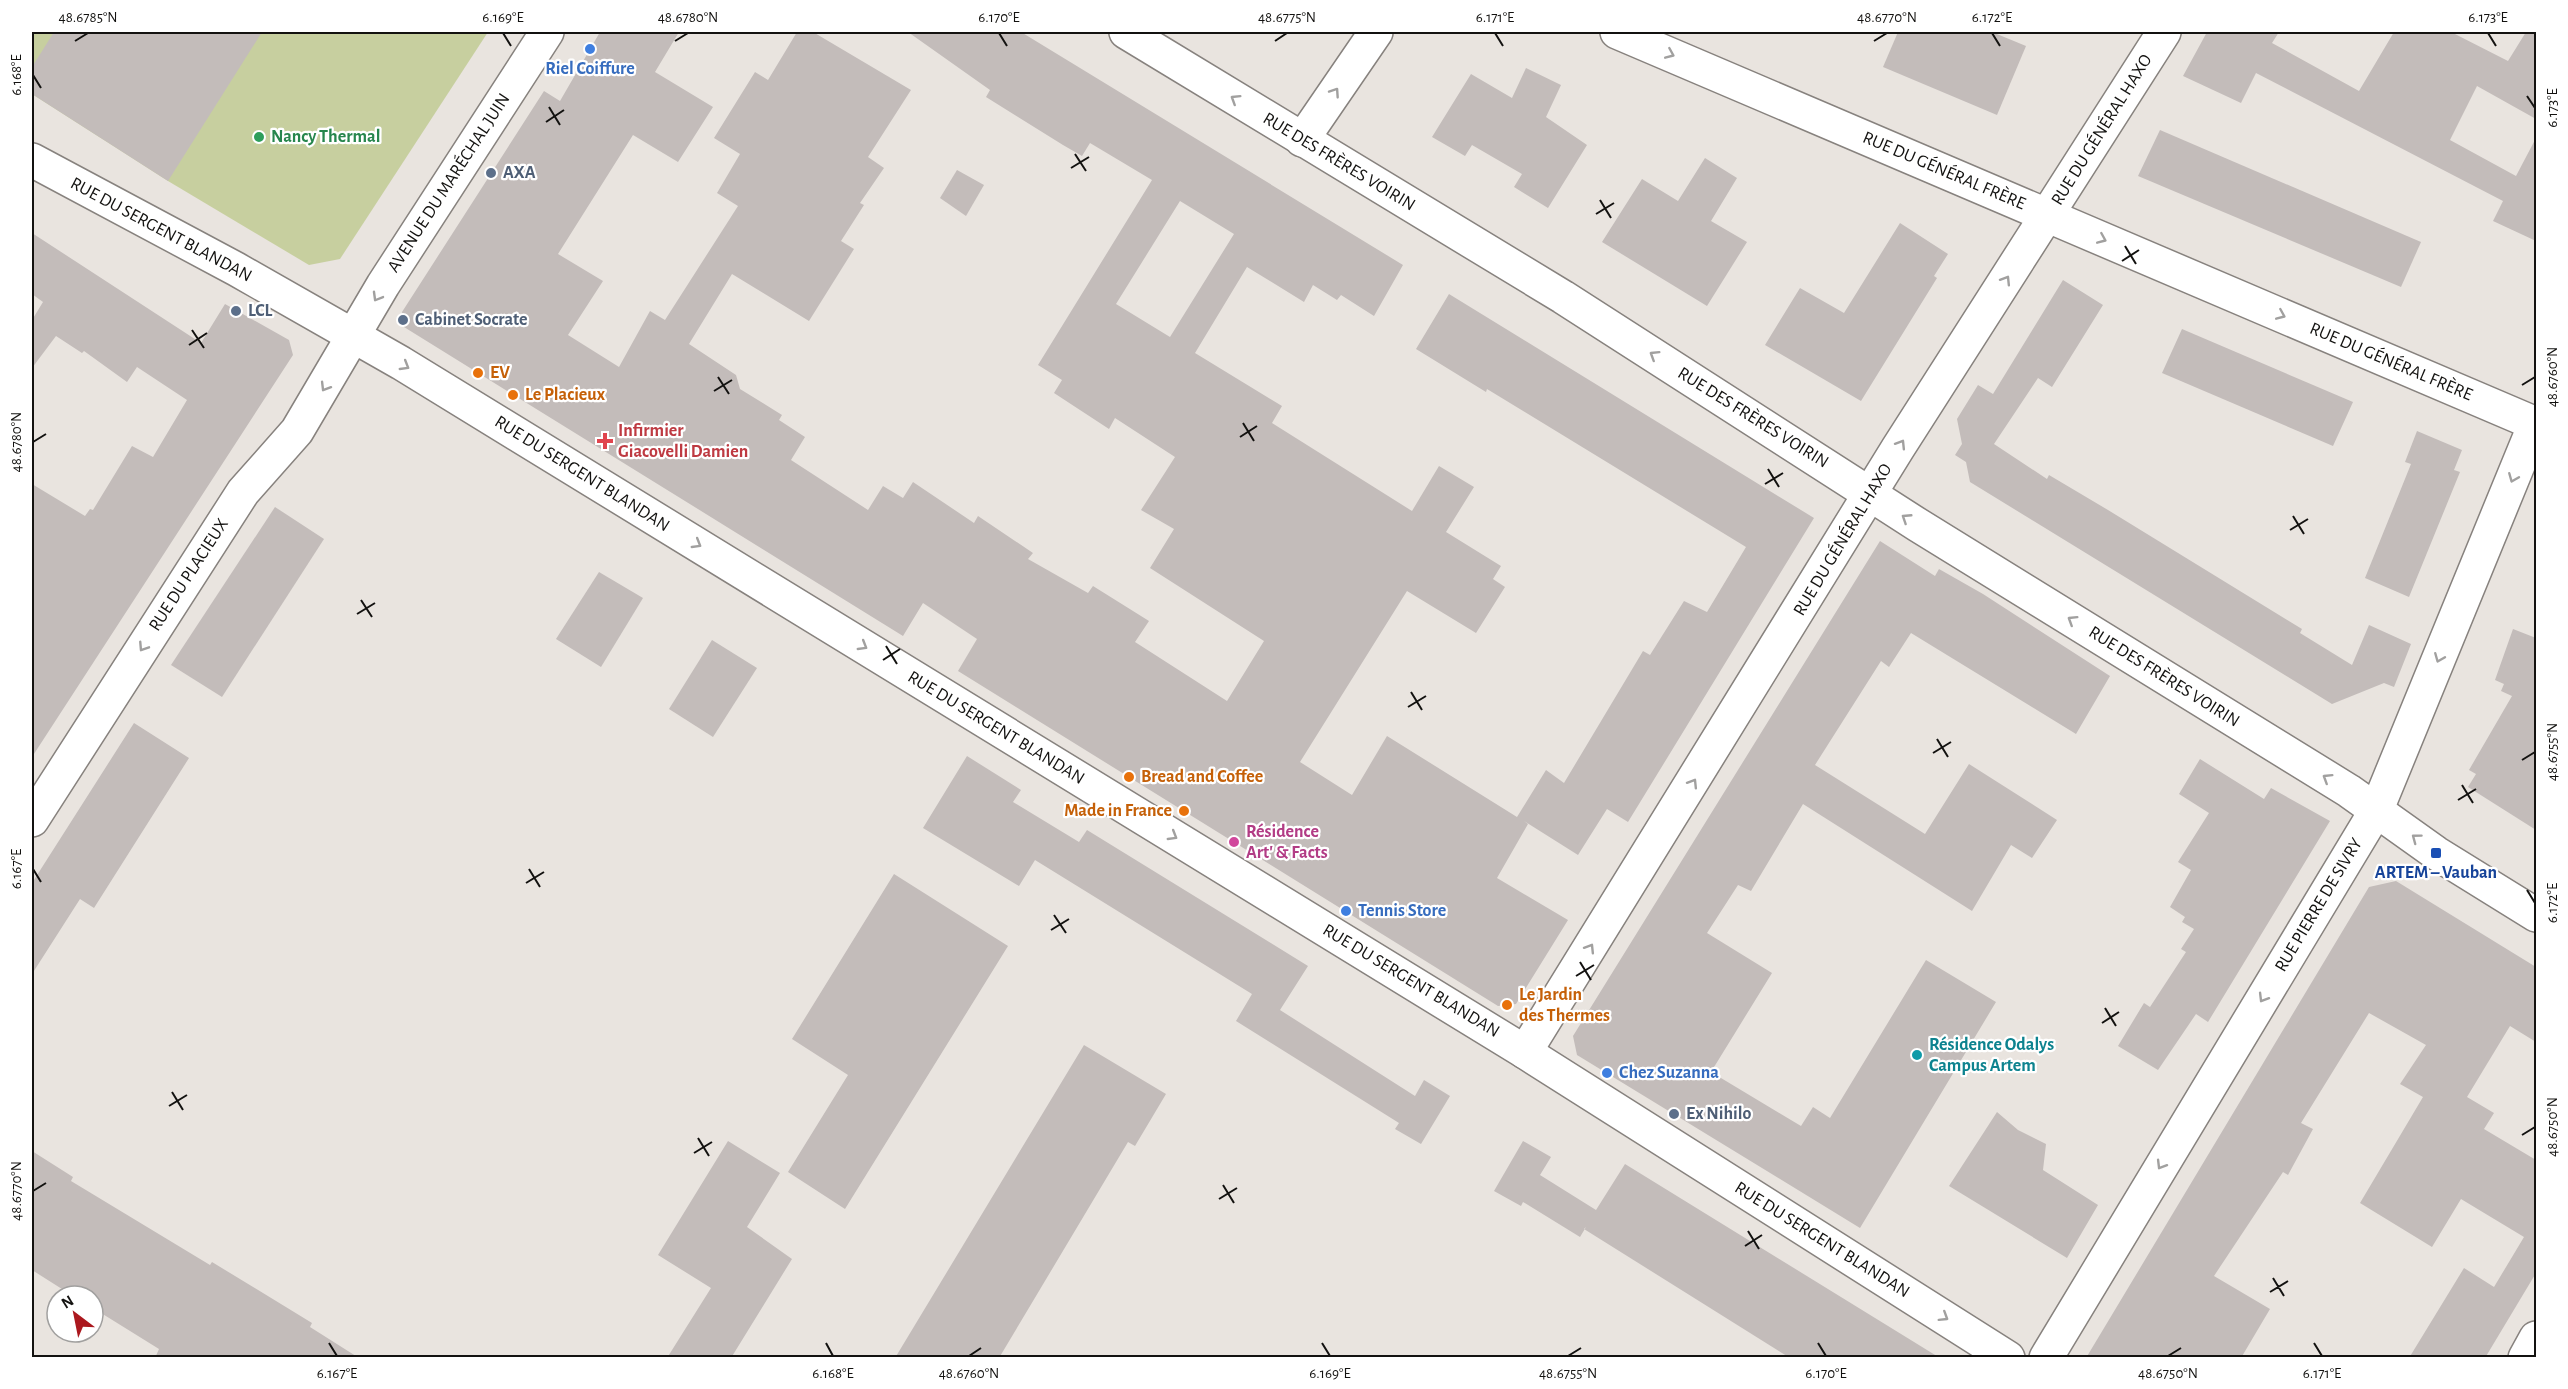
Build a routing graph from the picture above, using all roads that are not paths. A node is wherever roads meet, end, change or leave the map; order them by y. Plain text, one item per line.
1 (547, 32) edge
2 (1126, 32) edge
3 (1376, 32) edge
4 (1617, 32) edge
5 (2164, 32) edge
6 (1302, 140) junction
7 (32, 160) edge
8 (2048, 215) junction
9 (354, 337) junction
10 (2536, 424) edge
11 (1872, 495) junction
12 (2377, 809) junction
13 (32, 820) edge
14 (2536, 915) edge
15 (1526, 1052) junction
16 (2536, 1338) edge
17 (2008, 1358) edge
18 (2046, 1358) edge
19 (2525, 1358) edge

1 -> 9 street, AVENUE DU MARÉCHAL JUIN
6 -> 2 street, RUE DES FRÈRES VOIRIN
6 -> 3 street
4 -> 8 street, RUE DU GÉNÉRAL FRÈRE
5 - 8 street, RUE DU GÉNÉRAL HAXO
11 -> 6 street, RUE DES FRÈRES VOIRIN
7 - 9 street, RUE DU SERGENT BLANDAN
8 -> 10 street, RUE DU GÉNÉRAL FRÈRE
11 -> 8 street, RUE DU GÉNÉRAL HAXO
9 -> 13 street, RUE DU PLACIEUX
9 -> 15 street, RUE DU SERGENT BLANDAN
10 -> 12 street, RUE PIERRE DE SIVRY
12 -> 11 street, RUE DES FRÈRES VOIRIN
15 -> 11 street, RUE DU GÉNÉRAL HAXO
14 -> 12 street, RUE DES FRÈRES VOIRIN
12 -> 18 street, RUE PIERRE DE SIVRY
15 -> 17 street, RUE DU SERGENT BLANDAN
16 - 19 street

